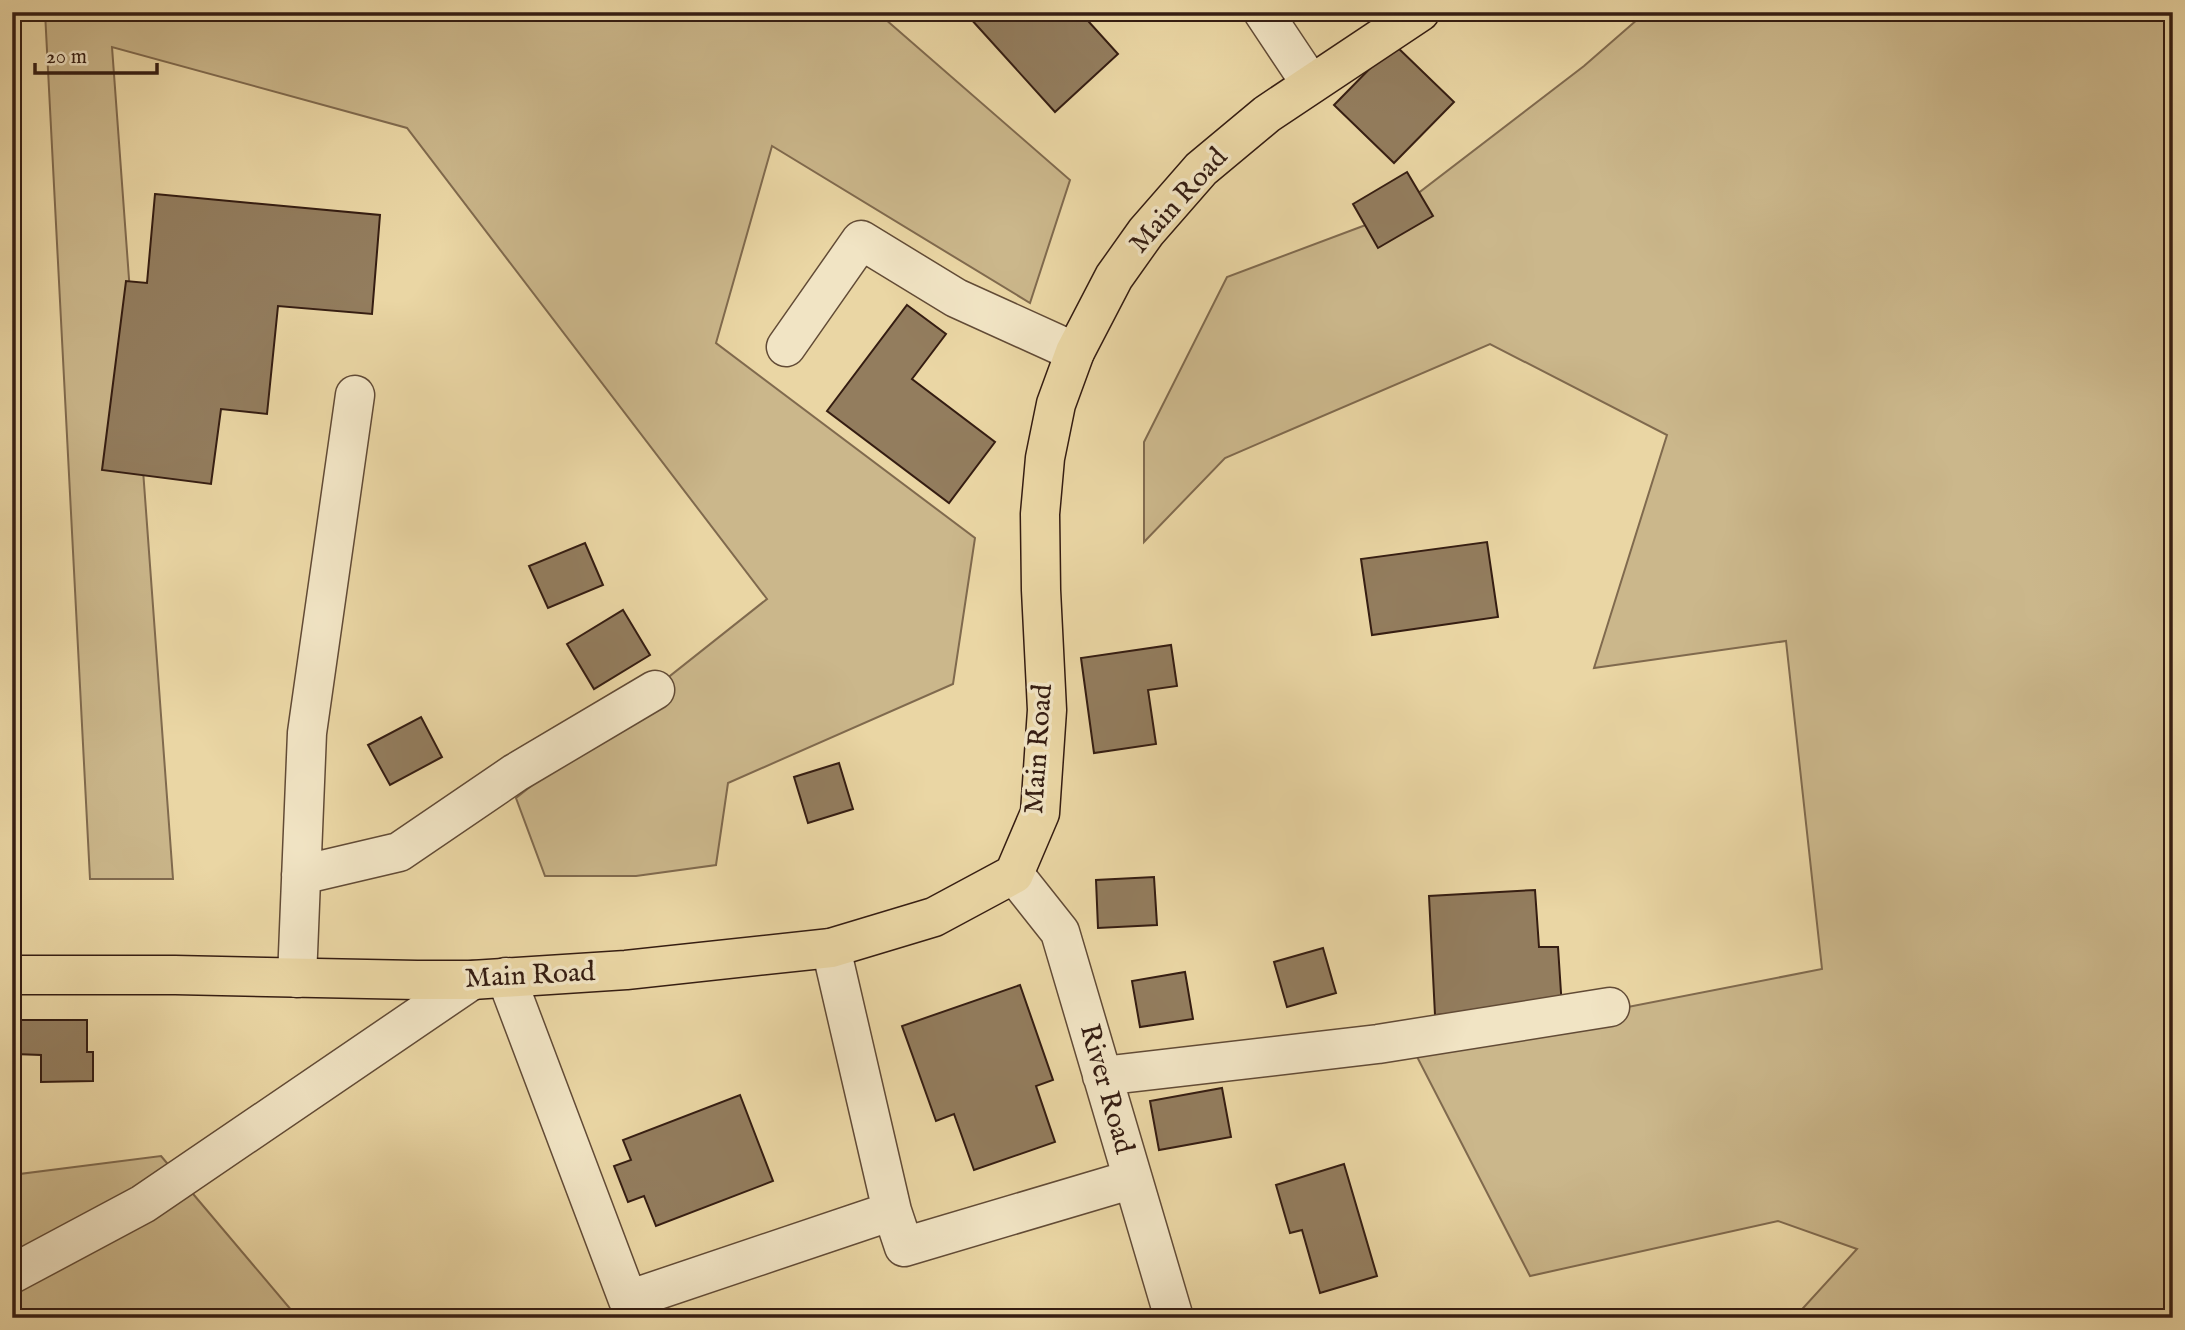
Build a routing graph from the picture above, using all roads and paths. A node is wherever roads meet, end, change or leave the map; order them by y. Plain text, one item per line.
1 (1263, 12) edge
2 (1420, 12) edge
3 (1311, 84) junction
4 (786, 347) dead end
5 (1075, 352) junction
6 (355, 395) dead end
7 (655, 690) dead end
8 (1014, 874) junction
9 (301, 876) junction
10 (831, 948) junction
11 (12, 975) edge
12 (297, 978) junction
13 (489, 979) junction
14 (1610, 1007) dead end
15 (1102, 1076) junction
16 (1133, 1179) junction
17 (892, 1211) junction
18 (12, 1274) edge
19 (1174, 1318) edge

1 - 3 street
2 - 3 main road, Main Road
3 - 5 main road, Main Road
4 - 5 street
5 - 8 main road, Main Road
6 - 9 street
7 - 9 street
8 - 10 main road, Main Road
8 - 15 street, River Road
9 - 12 street
10 - 13 main road, Main Road
10 - 17 street
11 - 12 main road, Main Road
12 - 13 main road, Main Road
13 - 17 street
13 - 18 street
14 - 15 street
15 - 16 street, River Road
16 - 17 street
16 - 19 street, River Road

